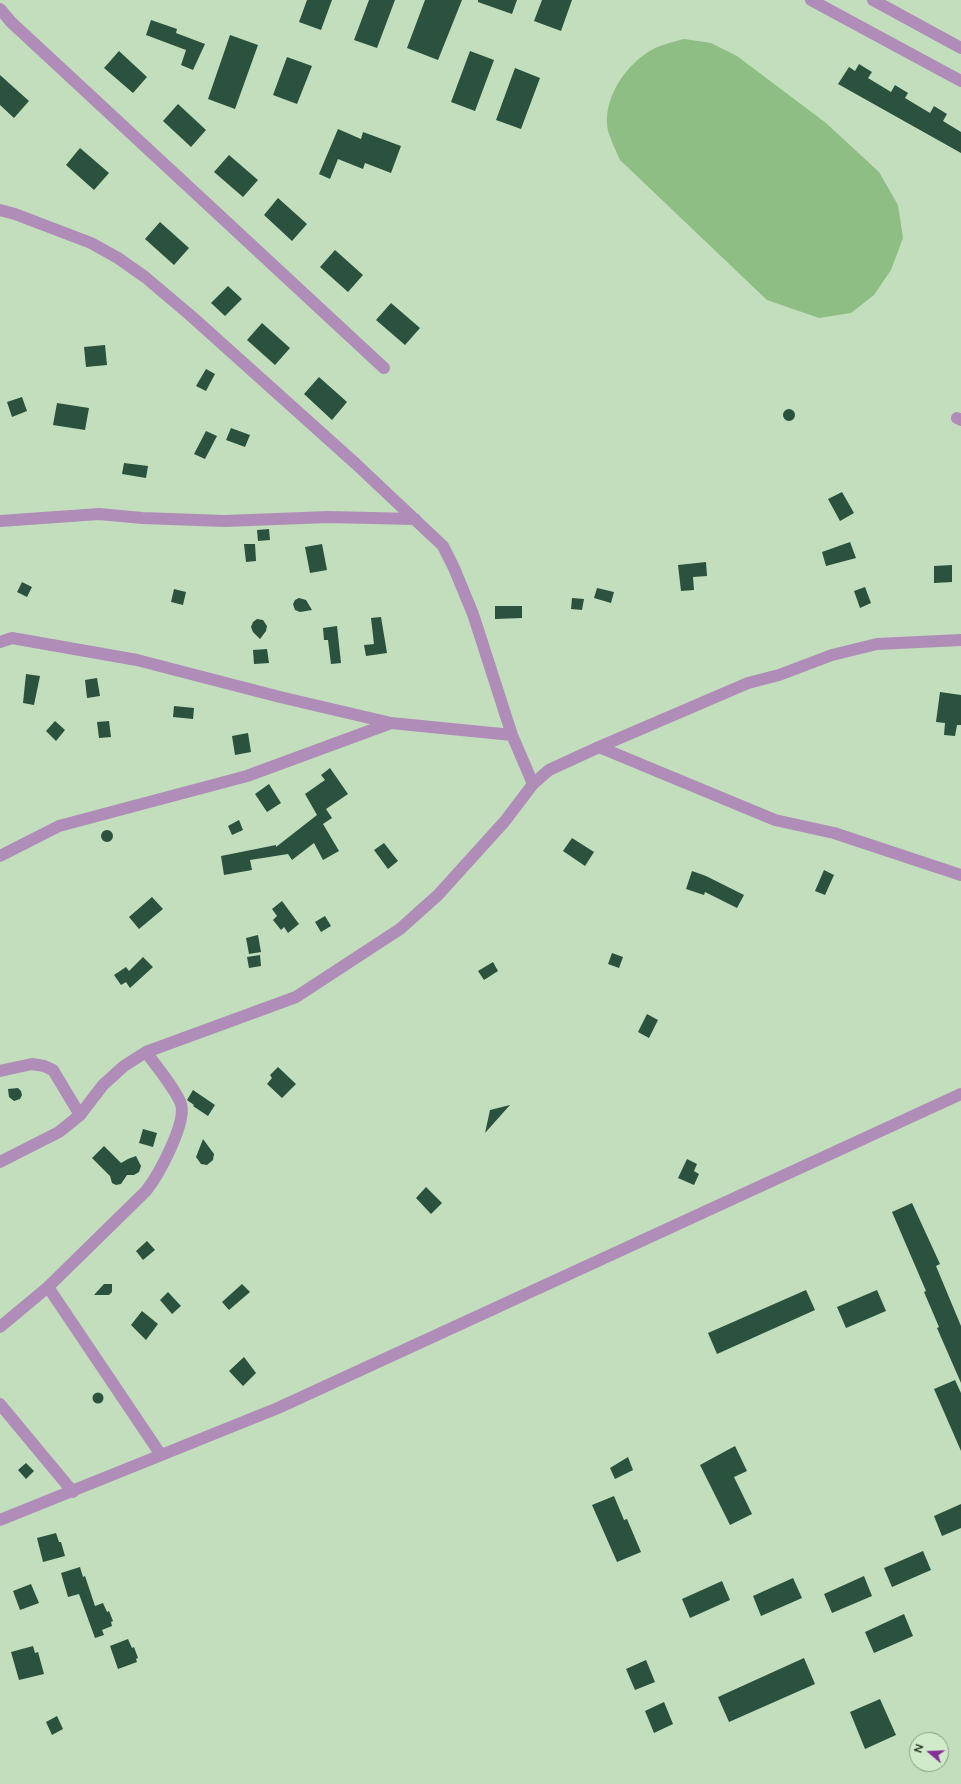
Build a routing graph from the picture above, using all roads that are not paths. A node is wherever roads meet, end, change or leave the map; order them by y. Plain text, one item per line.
1 (811, 0) edge
2 (872, 0) edge
3 (0, 9) edge
4 (961, 48) edge
5 (961, 81) edge
6 (0, 210) edge
7 (384, 368) dead end
8 (415, 519) junction
9 (0, 521) edge
10 (961, 640) edge
11 (0, 642) edge
12 (391, 723) junction
13 (512, 735) junction
14 (599, 747) junction
15 (533, 784) junction
16 (0, 856) edge
17 (961, 875) edge
18 (146, 1052) junction
19 (0, 1070) edge
20 (961, 1094) edge
21 (80, 1114) junction
22 (0, 1162) edge
23 (48, 1287) junction
24 (0, 1327) edge
25 (0, 1404) edge
26 (161, 1455) junction
27 (73, 1492) junction
28 (0, 1520) edge

1 - 5 street
2 - 4 street
3 - 7 street
6 - 8 street
8 - 9 street
8 - 13 street
10 - 14 street
11 - 12 street
12 - 13 street
12 - 16 street
13 - 15 street
14 - 15 street
14 - 17 street
15 - 18 street
18 - 21 street
18 - 23 street
19 - 21 street
20 - 26 street
21 - 22 street
23 - 24 street
23 - 26 street
25 - 27 street
26 - 27 street
27 - 28 street

